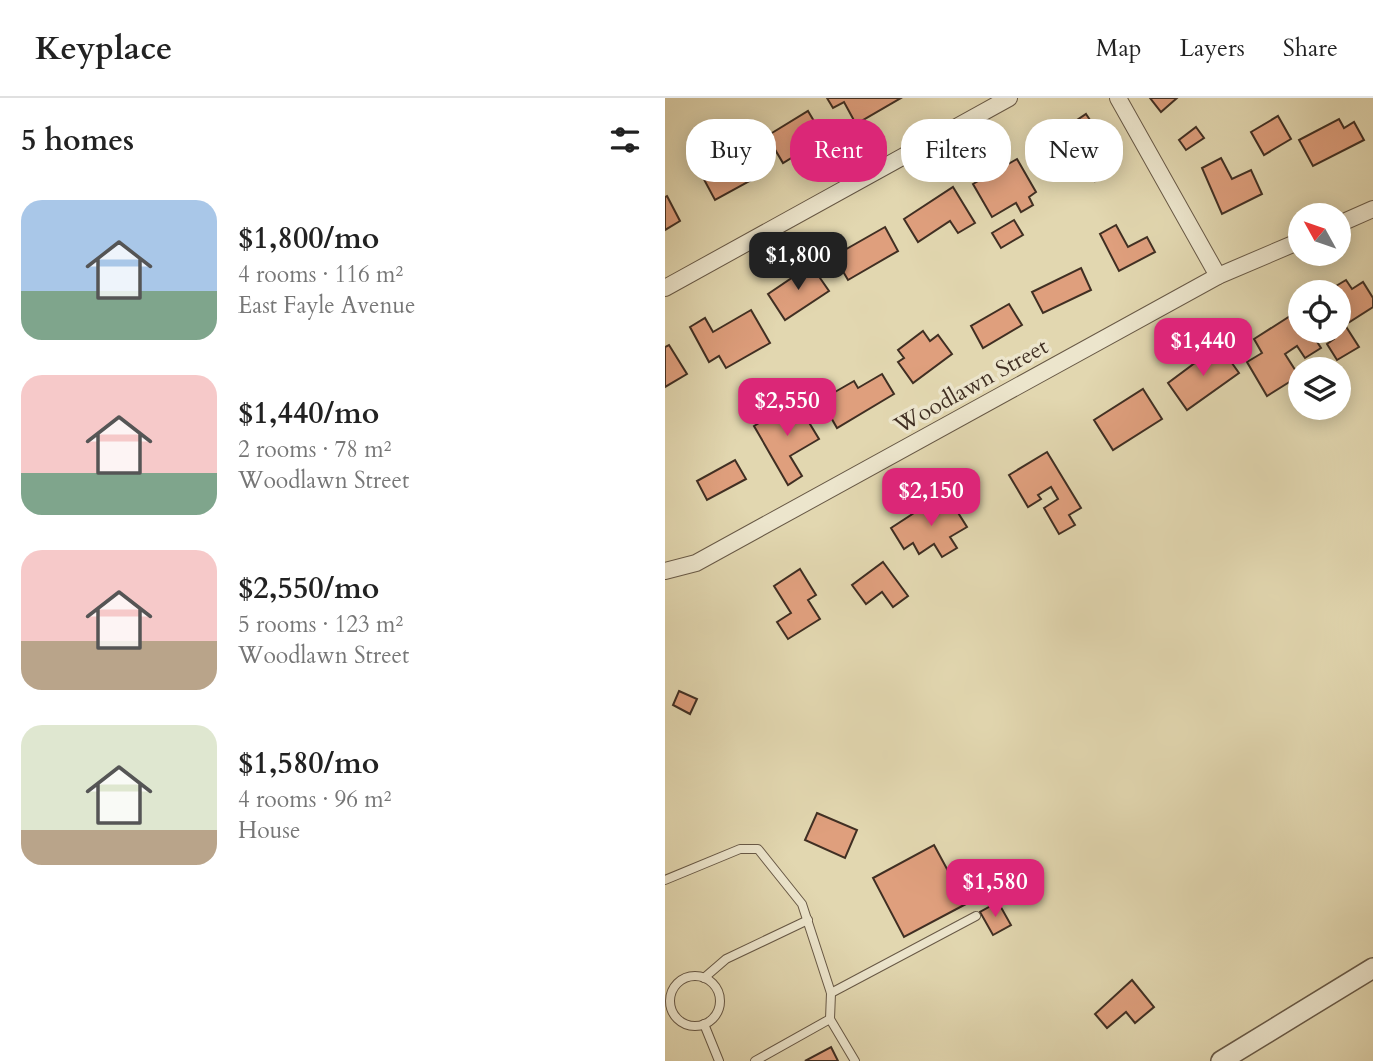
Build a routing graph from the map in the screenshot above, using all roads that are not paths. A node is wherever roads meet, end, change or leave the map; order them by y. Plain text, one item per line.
1 (1009, 98) edge
2 (1118, 98) edge
3 (1373, 209) edge
4 (1351, 219) edge
5 (1288, 246) edge
6 (1219, 276) junction
7 (665, 288) edge
8 (665, 571) edge
9 (665, 880) edge
10 (976, 916) dead end
11 (808, 920) junction
12 (1373, 968) edge
13 (704, 978) junction
14 (831, 993) junction
15 (667, 994) edge
16 (830, 1020) junction
17 (703, 1024) junction
18 (719, 1061) edge
19 (755, 1061) edge
20 (855, 1061) edge
21 (1221, 1061) edge

1 - 7 street
2 - 6 street
3 - 4 street
5 - 6 street, Woodlawn Street
6 - 8 street, Woodlawn Street
9 - 11 lane
10 - 14 lane
11 - 13 lane
11 - 14 lane
12 - 21 street
13 - 15 lane
13 - 17 lane
14 - 16 lane
15 - 17 lane
16 - 19 lane
16 - 20 lane
17 - 18 lane

